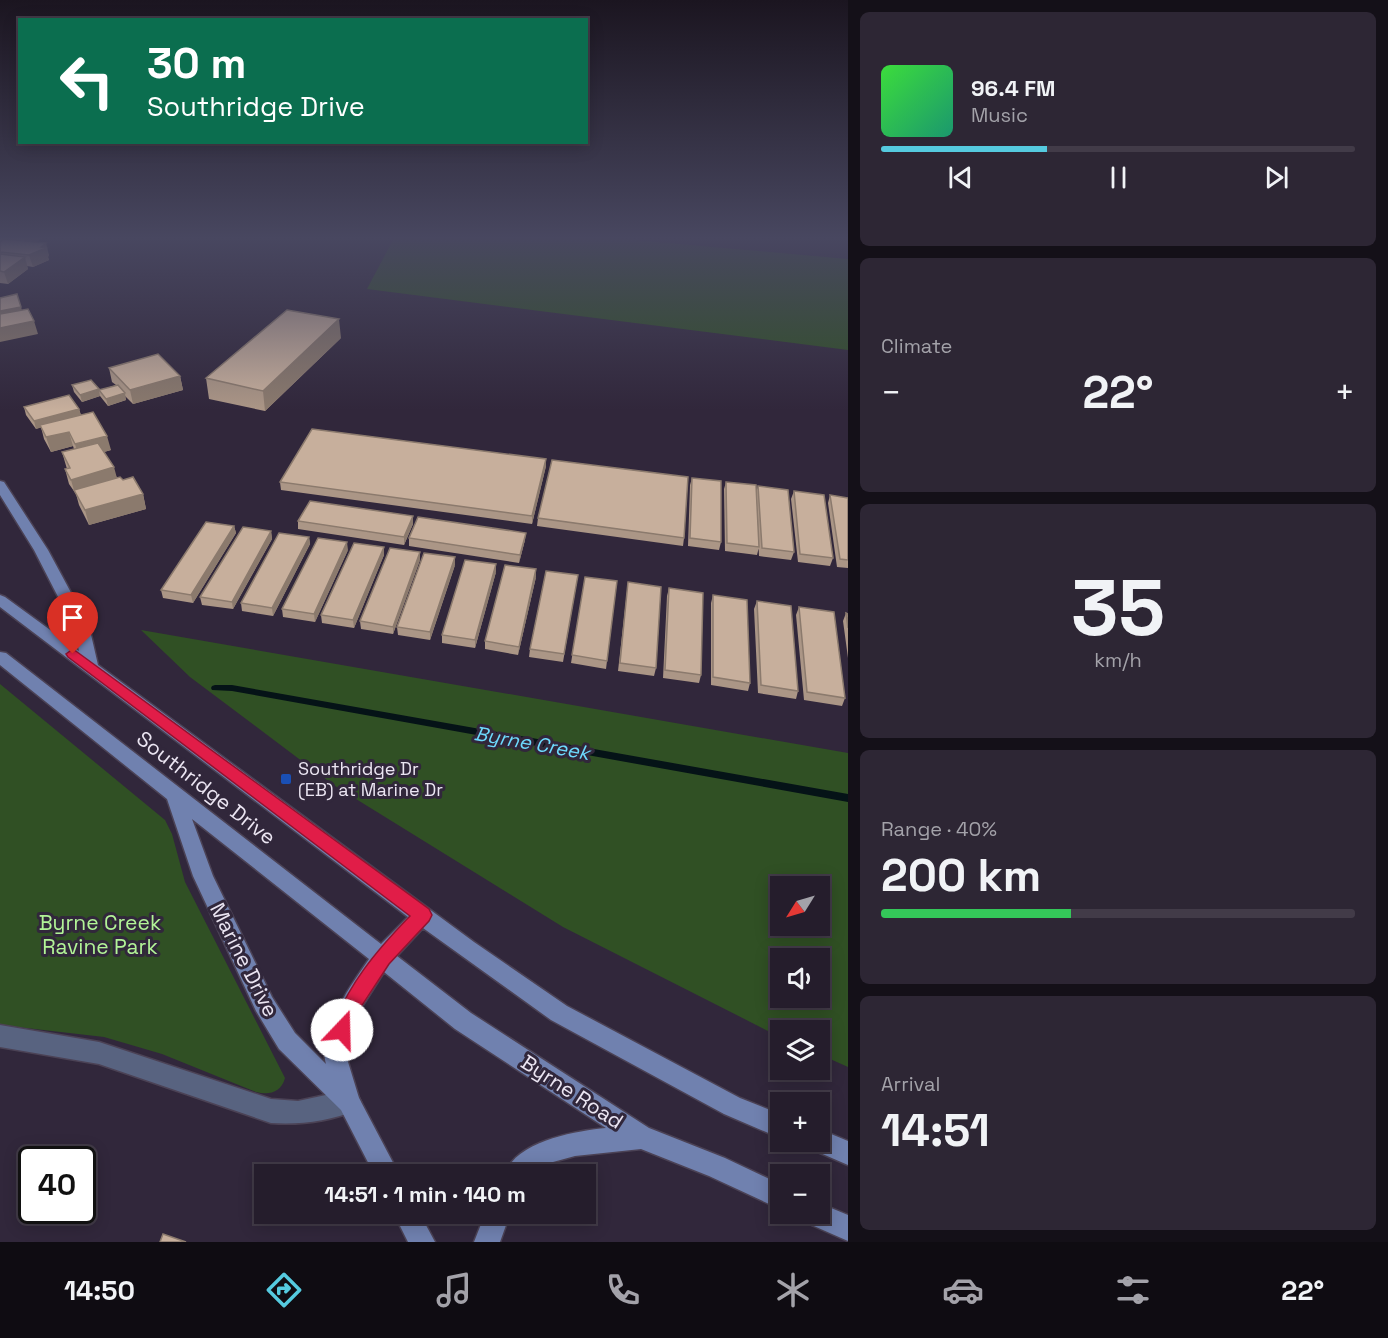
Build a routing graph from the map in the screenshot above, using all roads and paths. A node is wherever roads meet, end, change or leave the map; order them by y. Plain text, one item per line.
1 (0, 485) edge
2 (0, 600) edge
3 (0, 657) edge
4 (91, 667) junction
5 (176, 795) junction
6 (423, 915) junction
7 (382, 957) junction
8 (0, 1036) edge
9 (350, 1102) junction
10 (770, 1122) edge
11 (641, 1137) junction
12 (830, 1146) edge
13 (848, 1153) edge
14 (382, 1164) edge
15 (528, 1164) edge
16 (770, 1192) edge
17 (830, 1220) edge
18 (412, 1224) edge
19 (494, 1224) edge
20 (848, 1228) edge
21 (422, 1242) edge
22 (487, 1242) edge

1 - 4 main road
2 - 4 main road, Southridge Drive
3 - 5 main road, Southridge Drive
4 - 6 main road, Southridge Drive
5 - 7 main road, Southridge Drive
5 - 9 main road, Marine Drive
6 - 7 main road, Marine Drive
6 - 10 main road
7 - 9 main road, Marine Drive
7 - 11 main road, Byrne Road
8 - 9 street
9 - 14 main road, Marine Drive
11 - 15 main road
11 - 16 main road, Byrne Road
12 - 13 main road
17 - 20 main road
18 - 21 main road
19 - 22 main road

